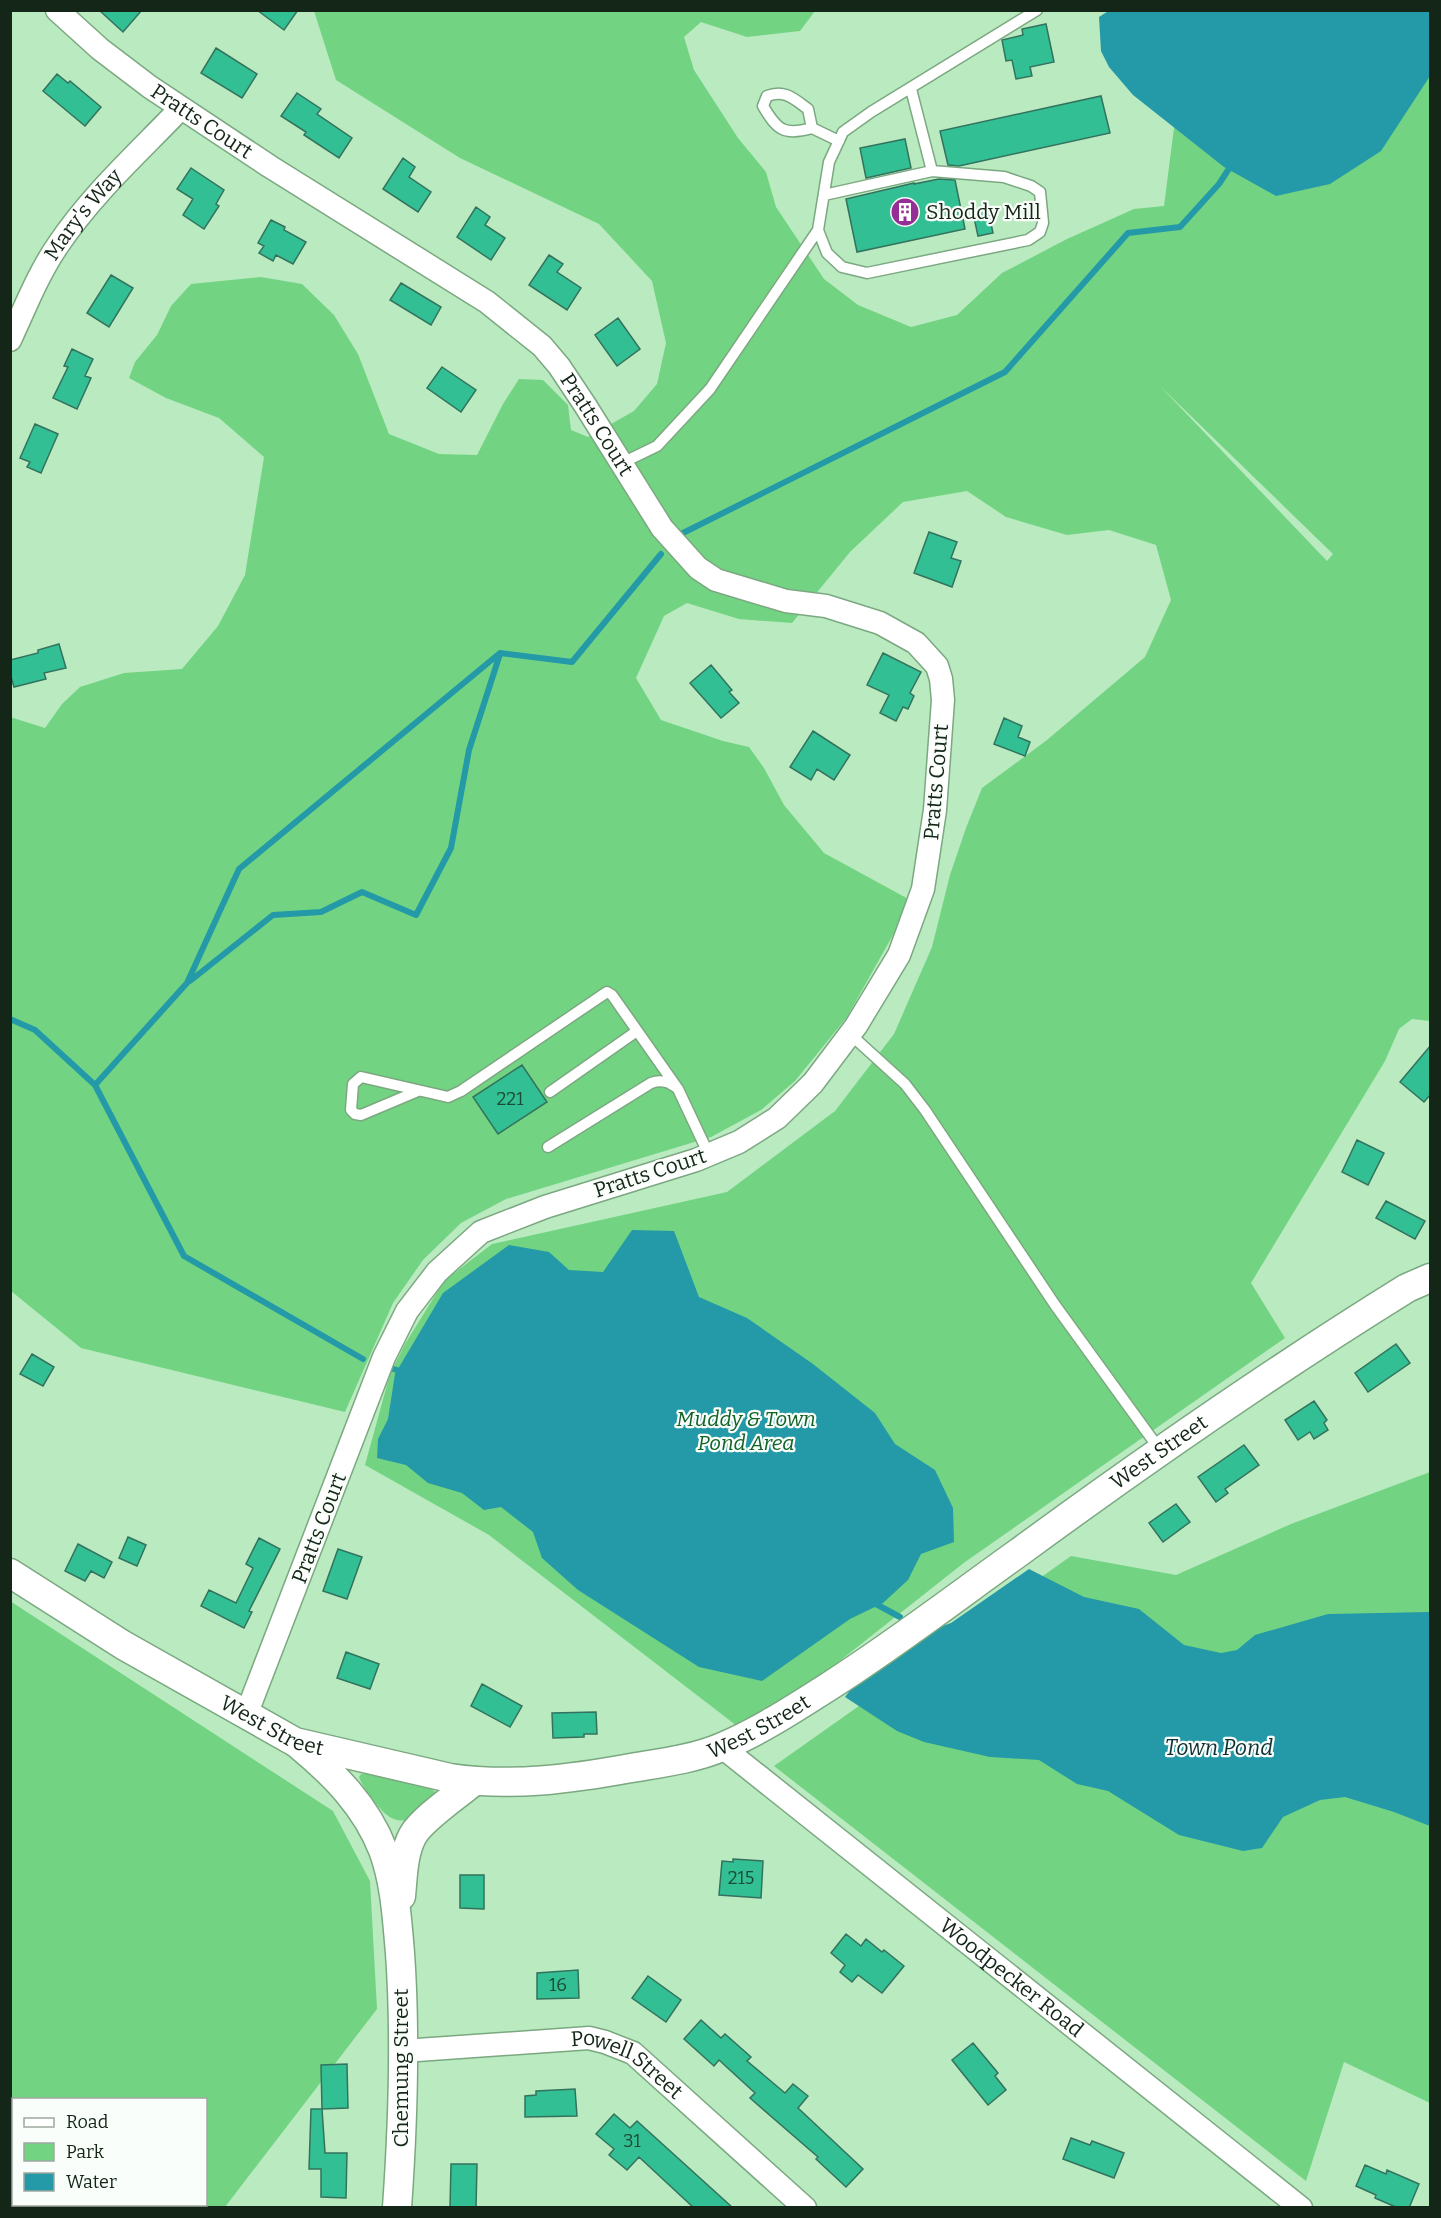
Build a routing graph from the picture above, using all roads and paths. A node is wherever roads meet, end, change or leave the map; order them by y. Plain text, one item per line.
1 (57, 10) edge
2 (1037, 10) edge
3 (911, 88) junction
4 (182, 108) junction
5 (812, 128) junction
6 (839, 141) junction
7 (932, 171) junction
8 (824, 195) junction
9 (818, 230) junction
10 (10, 340) edge
11 (622, 463) junction
12 (638, 1031) junction
13 (850, 1034) junction
14 (678, 1089) junction
15 (418, 1091) junction
16 (550, 1092) dead end
17 (548, 1147) dead end
18 (709, 1155) junction
19 (1431, 1278) edge
20 (1160, 1450) junction
21 (10, 1573) edge
22 (246, 1715) junction
23 (295, 1742) junction
24 (722, 1747) junction
25 (474, 1781) junction
26 (398, 1928) junction
27 (403, 2051) junction
28 (397, 2208) edge
29 (805, 2208) edge
30 (1301, 2208) edge

1 - 4 street, Pratts Court
2 - 3 lane
3 - 6 lane
3 - 7 lane
4 - 10 street, Mary's Way
4 - 11 street, Pratts Court
5 - 5 lane
5 - 6 lane
6 - 8 lane
7 - 8 lane
7 - 9 lane
8 - 9 lane
9 - 11 lane
11 - 13 street, Pratts Court
12 - 14 lane
12 - 15 lane
12 - 16 lane
13 - 18 street, Pratts Court
13 - 20 lane
14 - 17 lane
14 - 18 lane
15 - 15 lane
18 - 22 street, Pratts Court
19 - 20 street, West Street
20 - 24 street, West Street
21 - 22 street, West Street
22 - 23 street, West Street
23 - 25 street, West Street
23 - 26 street, Chemung Street
24 - 25 street, West Street
24 - 30 street, Woodpecker Road
25 - 26 street, Chemung Street
26 - 27 street, Chemung Street
27 - 28 street, Chemung Street
27 - 29 street, Powell Street

